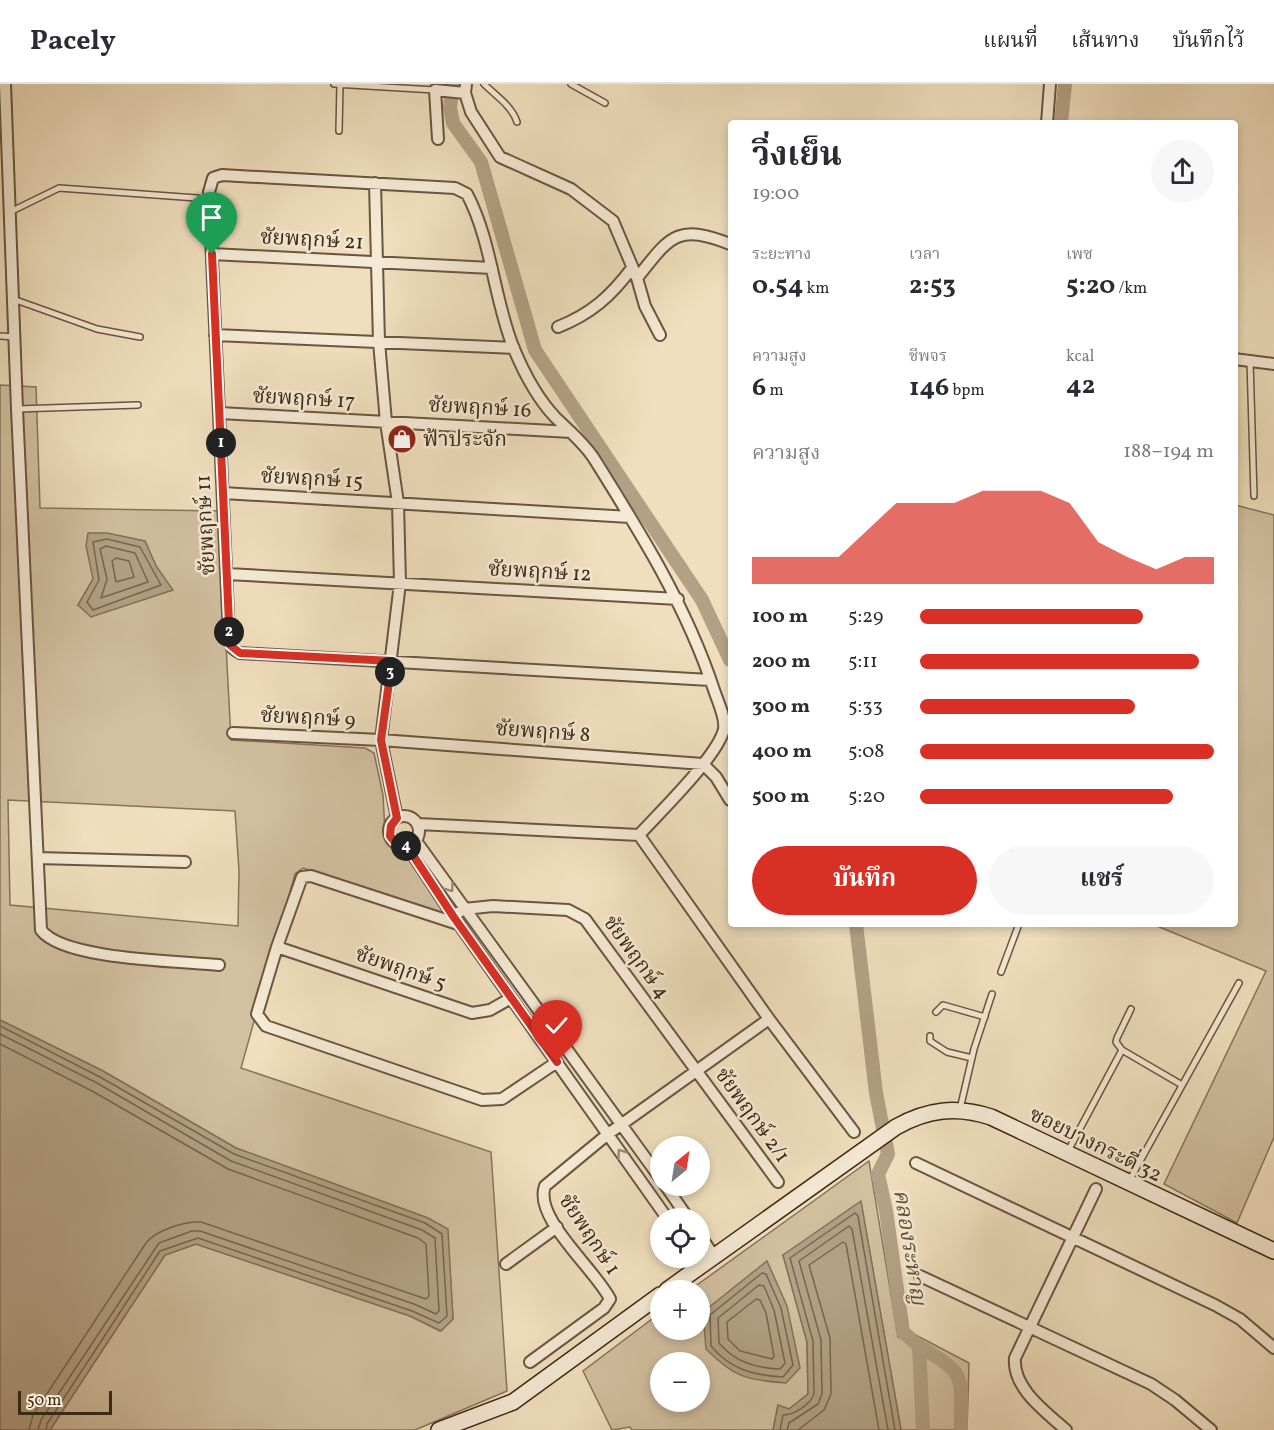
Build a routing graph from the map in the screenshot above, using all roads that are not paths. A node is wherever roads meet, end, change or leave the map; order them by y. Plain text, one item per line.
1 (5, 84) edge
2 (334, 84) edge
3 (340, 84) edge
4 (484, 84) edge
5 (571, 84) edge
6 (1050, 84) edge
7 (466, 88) edge
8 (435, 90) junction
9 (605, 103) dead end
10 (1047, 120) edge
11 (517, 122) dead end
12 (339, 131) dead end
13 (438, 139) dead end
14 (4, 171) edge
15 (375, 183) junction
16 (197, 198) dead end
17 (10, 212) junction
18 (728, 243) edge
19 (212, 254) junction
20 (375, 262) junction
21 (492, 268) junction
22 (635, 273) junction
23 (13, 299) junction
24 (558, 327) dead end
25 (215, 335) junction
26 (660, 335) dead end
27 (0, 336) edge
28 (14, 337) junction
29 (140, 337) dead end
30 (379, 342) junction
31 (514, 348) junction
32 (1238, 360) edge
33 (1250, 361) junction
34 (1274, 364) edge
35 (138, 405) dead end
36 (17, 409) junction
37 (220, 413) junction
38 (386, 422) junction
39 (571, 432) junction
40 (223, 493) junction
41 (1254, 496) dead end
42 (398, 503) junction
43 (630, 516) junction
44 (227, 574) junction
45 (400, 583) junction
46 (678, 599) junction
47 (392, 661) junction
48 (710, 680) junction
49 (233, 733) dead end
50 (381, 740) junction
51 (703, 764) junction
52 (728, 797) edge
53 (397, 818) junction
54 (417, 824) junction
55 (639, 835) junction
56 (411, 843) junction
57 (38, 858) junction
58 (185, 862) dead end
59 (464, 909) junction
60 (455, 920) junction
61 (1018, 927) edge
62 (277, 947) junction
63 (219, 965) dead end
64 (1001, 972) dead end
65 (1239, 983) dead end
66 (992, 994) dead end
67 (511, 998) junction
68 (1131, 1009) dead end
69 (936, 1012) dead end
70 (984, 1017) junction
71 (546, 1019) junction
72 (770, 1019) junction
73 (533, 1028) junction
74 (930, 1036) dead end
75 (1122, 1050) junction
76 (972, 1058) junction
77 (557, 1062) junction
78 (697, 1071) junction
79 (1182, 1084) junction
80 (593, 1088) junction
81 (581, 1096) junction
82 (960, 1109) junction
83 (621, 1125) junction
84 (854, 1132) dead end
85 (608, 1134) junction
86 (1067, 1153) junction
87 (916, 1163) dead end
88 (650, 1164) edge
89 (650, 1179) edge
90 (778, 1182) dead end
91 (1128, 1182) junction
92 (643, 1183) junction
93 (1096, 1189) dead end
94 (660, 1208) edge
95 (557, 1227) junction
96 (1072, 1239) junction
97 (710, 1250) edge
98 (1274, 1251) edge
99 (714, 1256) junction
100 (710, 1257) edge
101 (506, 1264) dead end
102 (690, 1268) edge
103 (920, 1276) dead end
104 (677, 1280) edge
105 (650, 1302) edge
106 (1030, 1329) junction
107 (1274, 1348) edge
108 (530, 1362) dead end
109 (439, 1430) edge
110 (1065, 1430) edge
111 (1211, 1430) edge

1 - 14 street
2 - 3 lane
3 - 8 lane
3 - 12 lane
4 - 11 lane
5 - 9 lane
6 - 10 street
7 - 8 street
7 - 22 street
8 - 13 street
14 - 17 street
15 - 19 street, ชัยพฤกษ์ 11
15 - 20 street
15 - 21 street
16 - 17 lane
17 - 23 street
18 - 22 street
19 - 20 street, ชัยพฤกษ์ 21
19 - 25 street, ชัยพฤกษ์ 11
20 - 21 street, ชัยพฤกษ์ 21
20 - 30 street
21 - 31 street
22 - 24 street
22 - 26 street
23 - 28 street
23 - 29 lane
25 - 30 street
25 - 37 street, ชัยพฤกษ์ 11
27 - 28 lane
28 - 36 street
30 - 31 street
30 - 38 street
31 - 39 street
32 - 33 street
33 - 34 street
33 - 41 lane
35 - 36 lane
36 - 57 street
37 - 38 street, ชัยพฤกษ์ 17
37 - 40 street, ชัยพฤกษ์ 11
38 - 39 street, ชัยพฤกษ์ 16
38 - 42 street
39 - 43 street
40 - 42 street, ชัยพฤกษ์ 15
40 - 44 street, ชัยพฤกษ์ 11
42 - 43 street, ชัยพฤกษ์ 15
42 - 45 street
43 - 46 street
44 - 45 street, ชัยพฤกษ์ 12
44 - 47 street, ชัยพฤกษ์ 11
45 - 46 street, ชัยพฤกษ์ 12
45 - 47 street
46 - 48 street
47 - 48 street
47 - 50 street
48 - 51 street
49 - 50 street, ชัยพฤกษ์ 9
50 - 51 street, ชัยพฤกษ์ 8
50 - 53 street
51 - 52 street
51 - 55 street
53 - 54 street
53 - 56 street
54 - 55 street
54 - 56 street
55 - 72 street
56 -> 59 street
56 - 60 street
57 - 58 street
57 - 63 street
59 - 60 street, ชัยพฤกษ์ 4
59 - 71 street
59 - 78 street, ชัยพฤกษ์ 4
60 - 62 street
60 - 67 street
61 - 64 lane
62 - 67 street, ชัยพฤกษ์ 5
62 - 77 street
65 - 79 lane
66 - 70 lane
67 - 73 street
68 - 75 lane
69 - 70 lane
70 - 76 lane
71 - 73 street
71 - 80 street
72 - 78 street, ชัยพฤกษ์ 1
72 - 84 street
73 - 77 street
74 - 76 lane
75 - 79 lane
75 - 86 lane
76 - 82 lane
77 - 81 street
78 - 83 street, ชัยพฤกษ์ 1
78 - 90 street, ชัยพฤกษ์ 2/1
79 - 91 lane
80 - 81 street
80 - 83 street
81 - 85 street
82 - 86 street, ซอยบางกระดี่ 32
82 - 99 street, ซอยบางกระดี่ 32
83 - 85 street, ชัยพฤกษ์ 1
83 - 88 street
92 -> 85 street
85 - 95 street, ชัยพฤกษ์ 1
86 - 91 street, ซอยบางกระดี่ 32
87 - 96 street
89 - 92 street
91 - 98 street, ซอยบางกระดี่ 32
92 - 94 street
93 - 96 street
95 - 101 street
95 - 108 street, ชัยพฤกษ์ 1
96 - 106 street
96 - 107 street
97 - 99 street
99 - 100 street, ซอยบางกระดี่ 32
102 - 104 street, ซอยบางกระดี่ 32
103 - 106 street
105 - 109 street
106 - 110 street
106 - 111 street

